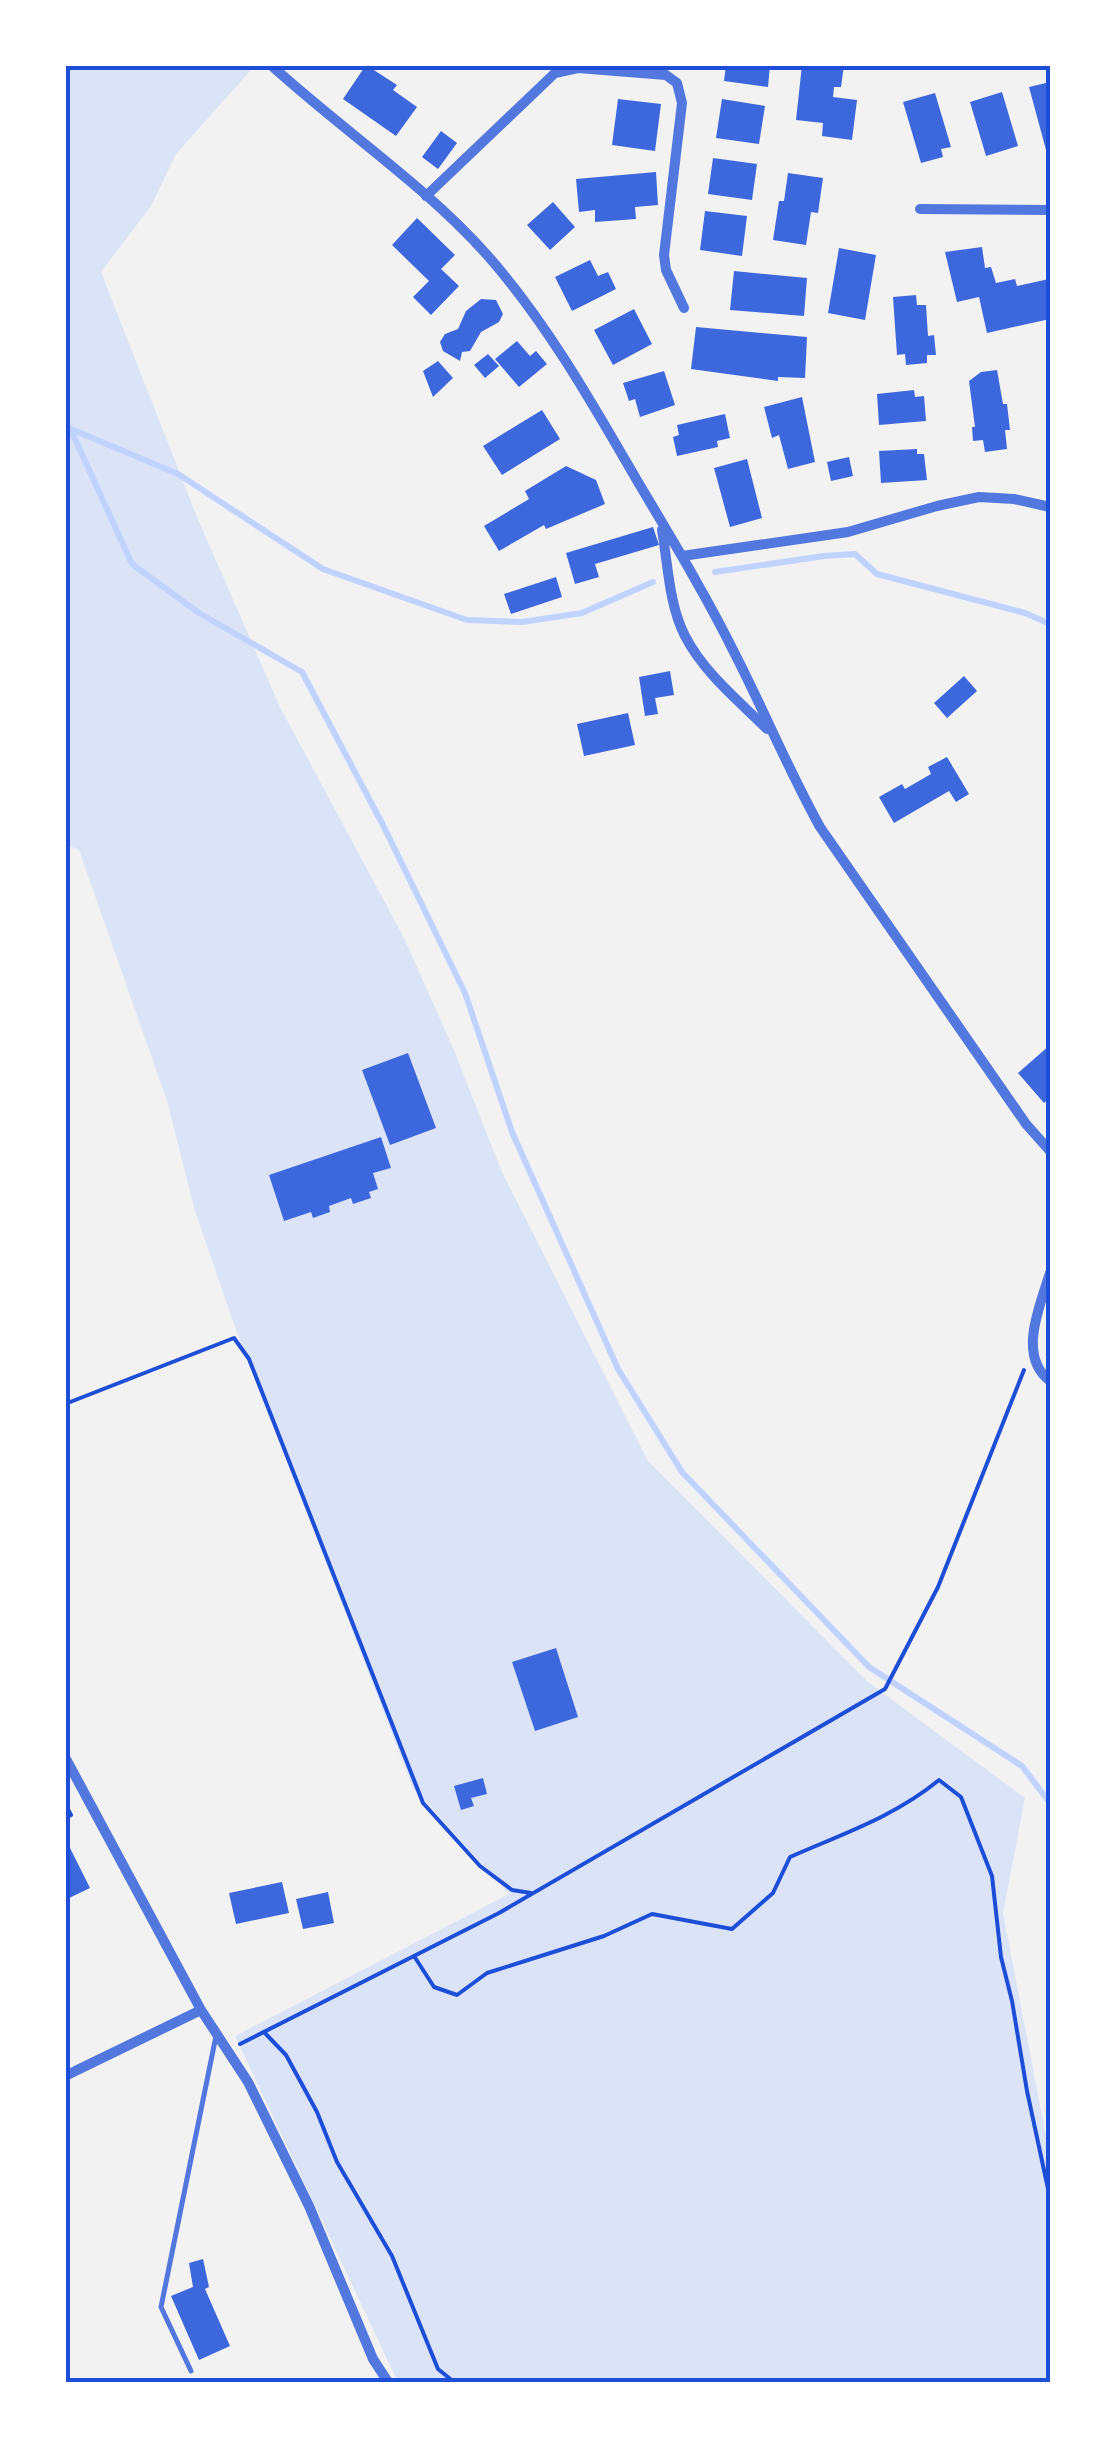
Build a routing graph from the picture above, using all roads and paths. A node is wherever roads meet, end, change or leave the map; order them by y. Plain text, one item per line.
1 (271, 65) edge
2 (426, 196) junction
3 (920, 210) dead end
4 (1050, 210) edge
5 (684, 308) dead end
6 (1050, 507) edge
7 (661, 521) junction
8 (682, 556) junction
9 (772, 733) junction
10 (1050, 1151) edge
11 (1050, 1273) edge
12 (1032, 1346) junction
13 (1050, 1380) edge
14 (65, 1404) edge
15 (65, 1757) edge
16 (65, 1804) edge
17 (65, 1818) edge
18 (531, 1893) junction
19 (414, 1956) junction
20 (200, 2010) junction
21 (264, 2032) junction
22 (216, 2033) junction
23 (229, 2050) junction
24 (65, 2076) edge
25 (1050, 2198) edge
26 (191, 2371) dead end
27 (388, 2382) edge
28 (454, 2382) edge

1 - 2 street
2 - 5 street
2 - 7 street
3 - 4 street
6 - 8 street
7 - 8 street
7 - 9 street
8 - 9 street
9 - 10 street
11 - 12 street
12 - 13 street
12 - 18 path
14 - 18 path
15 - 20 street
16 - 17 path
18 - 19 path
19 - 21 path
19 - 25 path
20 - 22 street
20 - 24 street
21 - 23 path
21 - 28 path
22 - 23 street
22 - 26 lane
23 - 27 street

